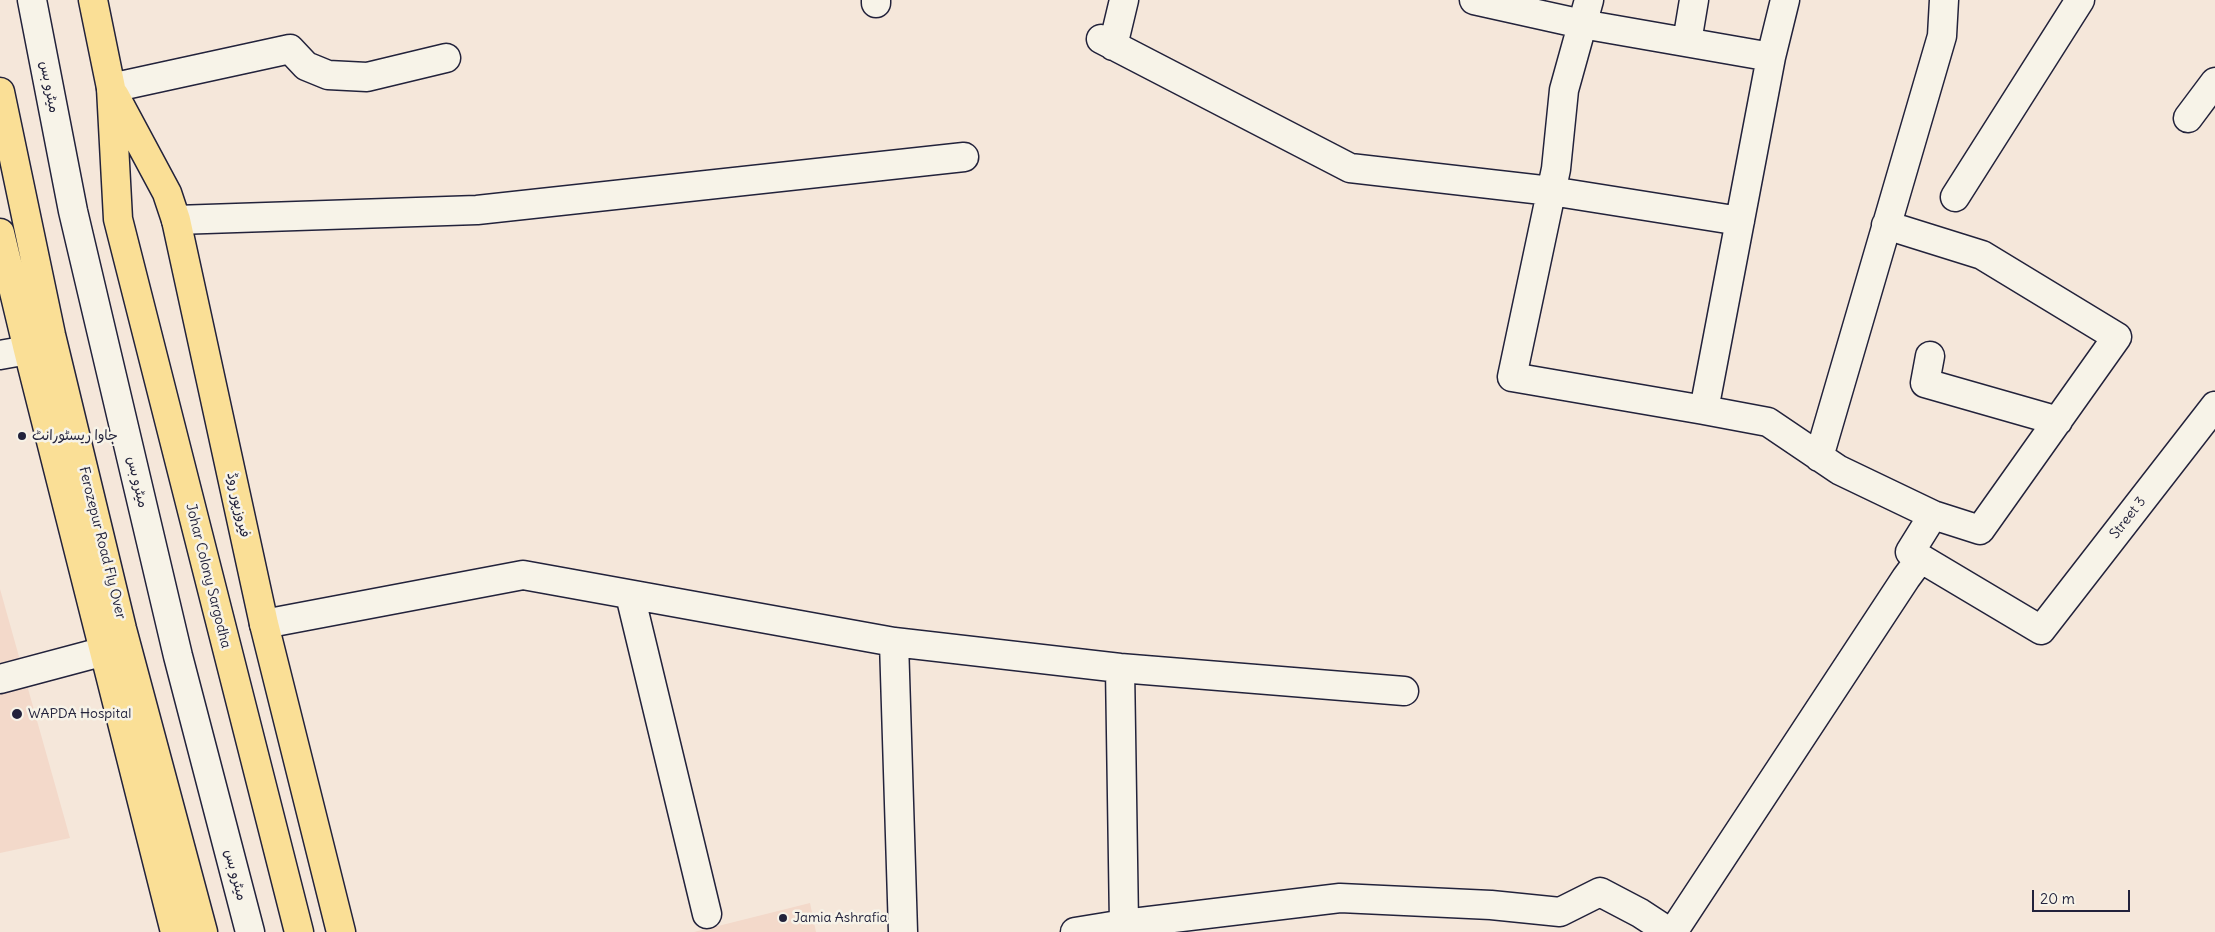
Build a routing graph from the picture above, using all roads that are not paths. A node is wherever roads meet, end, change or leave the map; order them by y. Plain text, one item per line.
1 (32, 0) edge
2 (93, 0) edge
3 (1124, 0) edge
4 (1474, 0) edge
5 (1694, 0) edge
6 (1784, 0) edge
7 (1944, 0) edge
8 (2080, 0) edge
9 (1585, 12) edge
10 (1687, 42) junction
11 (1771, 56) junction
12 (446, 58) dead end
13 (2215, 82) edge
14 (111, 88) junction
15 (0, 92) edge
16 (2188, 118) dead end
17 (964, 157) dead end
18 (1551, 191) junction
19 (1955, 197) dead end
20 (118, 219) joint
21 (176, 220) junction
22 (1740, 221) junction
23 (1886, 225) junction
24 (0, 233) edge
25 (28, 350) junction
26 (0, 355) edge
27 (1930, 356) dead end
28 (2215, 406) edge
29 (1704, 410) junction
30 (2058, 421) junction
31 (1819, 456) junction
32 (1933, 516) junction
33 (1920, 559) junction
34 (630, 594) junction
35 (264, 624) junction
36 (894, 642) junction
37 (105, 651) junction
38 (1120, 668) junction
39 (0, 678) edge
40 (1404, 691) dead end
41 (707, 914) dead end
42 (1124, 924) junction
43 (175, 932) edge
44 (203, 932) edge
45 (250, 932) edge
46 (299, 932) edge
47 (341, 932) edge
48 (902, 932) edge
49 (1075, 932) edge
50 (1669, 932) edge
51 (1673, 932) edge

1 - 45 street, میٹرو بس
2 - 14 main road, فیروزپور روڈ
3 - 18 street
4 - 9 street
5 - 10 street
6 - 11 street
7 - 23 street
8 - 19 street
9 - 10 street
9 - 18 street
10 - 11 street
11 - 22 street
12 - 14 street
13 - 16 street
14 - 20 main road, فیروزپور روڈ
14 - 21 main road, فیروزپور روڈ
15 - 44 main road, Ferozepur Road Fly Over
17 - 21 street
18 - 22 street
18 - 29 street
20 - 46 main road, Johar Colony Sargodha
21 - 35 main road, فیروزپور روڈ
22 - 29 street
23 - 30 street
23 - 31 street
24 - 25 main road
25 - 26 street
25 - 37 main road
27 - 30 street
28 - 33 street, Street 3
29 - 31 street
30 - 32 street
31 - 32 street
32 - 33 street
33 - 51 street
34 - 35 street
34 - 36 street
34 - 41 street
35 - 47 main road, فیروزپور روڈ
36 - 38 street
36 - 48 street
37 - 39 street
37 - 43 main road
38 - 40 street
38 - 42 street
42 - 49 street
42 - 50 street

